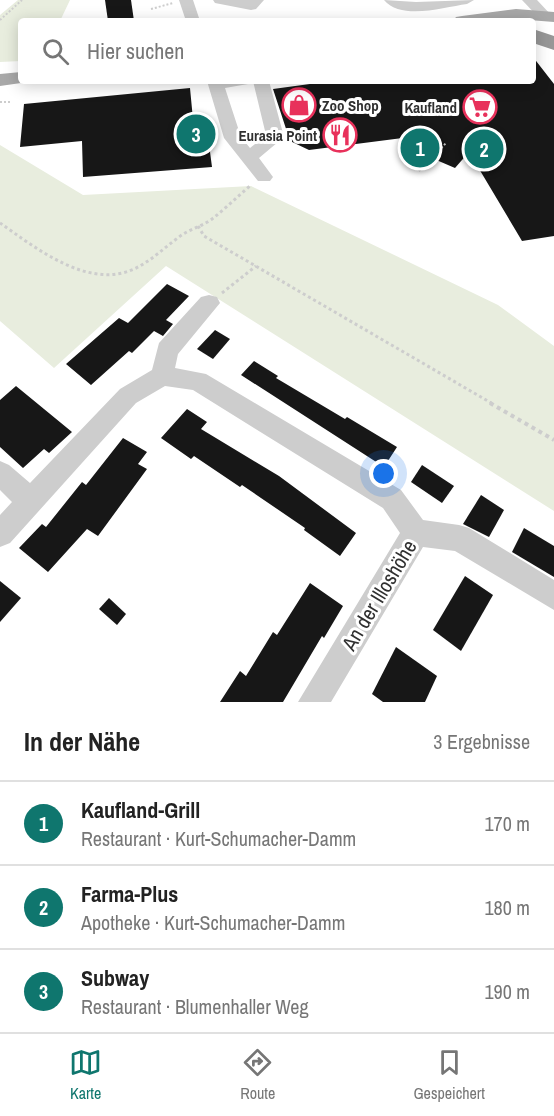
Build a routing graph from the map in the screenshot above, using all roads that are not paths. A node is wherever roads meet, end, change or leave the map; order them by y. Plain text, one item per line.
1 (220, 0) edge
2 (257, 0) edge
3 (391, 0) edge
4 (467, 0) edge
5 (529, 0) edge
6 (190, 1) edge
7 (192, 18) edge
8 (485, 18) edge
9 (548, 19) edge
10 (536, 37) edge
11 (554, 42) edge
12 (0, 70) edge
13 (18, 70) edge
14 (18, 78) edge
15 (0, 80) edge
16 (216, 84) edge
17 (262, 84) edge
18 (248, 158) junction
19 (264, 177) road end
20 (209, 303) road end
21 (162, 376) junction
22 (0, 473) edge
23 (30, 501) junction
24 (416, 533) junction
25 (0, 534) edge
26 (554, 596) edge
27 (314, 702) edge

1 - 2 street
3 - 4 street
5 - 9 street
6 - 7 street
8 - 9 main road
10 - 11 highway
12 - 13 main road
14 - 15 main road
16 - 18 street
17 - 18 street
18 - 19 street
20 - 21 street
21 - 23 street
21 - 24 street, An der Illoshöhe
22 - 23 street
23 - 25 street
24 - 26 street
24 - 27 street, An der Illoshöhe

